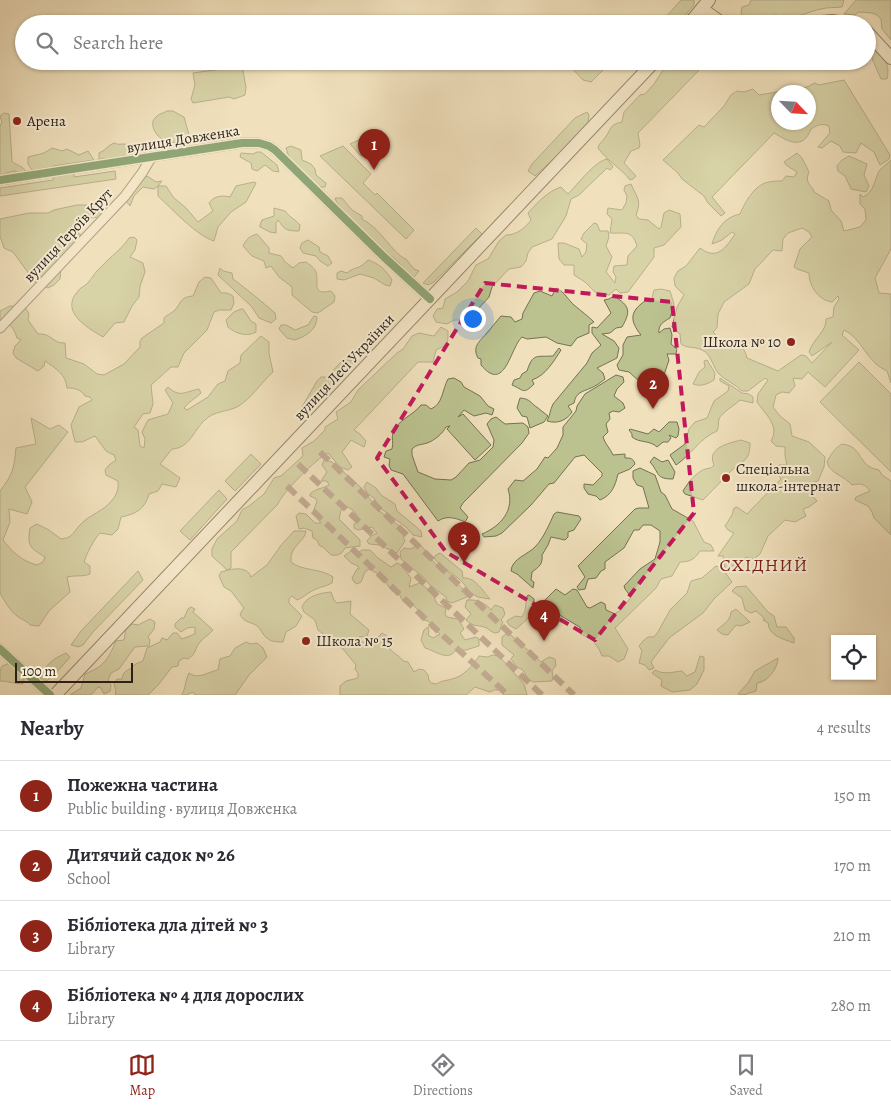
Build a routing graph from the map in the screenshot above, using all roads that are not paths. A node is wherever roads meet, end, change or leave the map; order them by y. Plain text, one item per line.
1 (876, 42) edge
2 (891, 58) edge
3 (646, 70) edge
4 (151, 158) junction
5 (0, 180) edge
6 (430, 299) junction
7 (0, 328) edge
8 (0, 649) edge
9 (50, 695) edge
10 (55, 695) edge

1 - 2 main road
3 - 6 main road, вулиця Лесі Українки
4 - 5 street, вулиця Довженка
4 - 6 street, вулиця Довженка
4 - 7 street, вулиця Героїв Крут
6 - 10 main road, вулиця Лесі Українки
8 - 9 street

